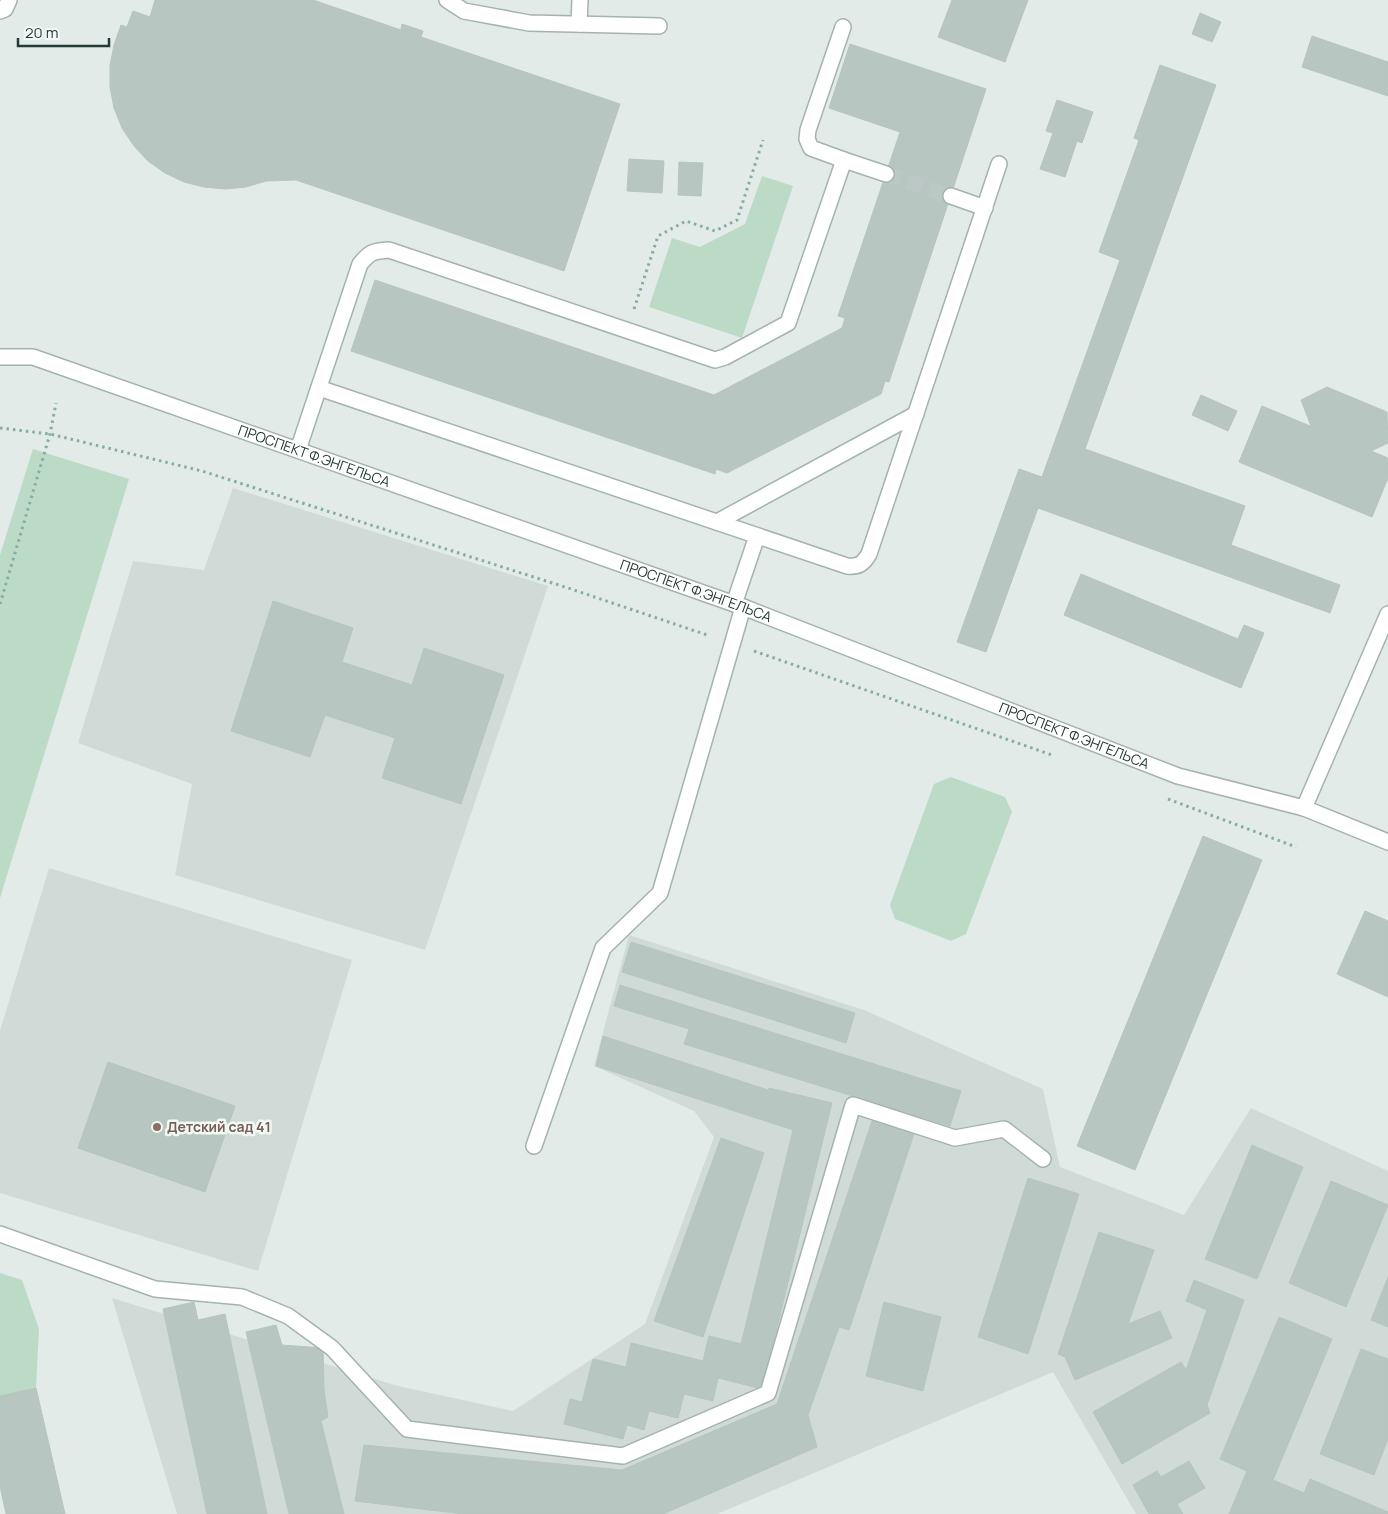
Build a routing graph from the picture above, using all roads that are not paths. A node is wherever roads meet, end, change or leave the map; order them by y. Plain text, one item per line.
1 (9, 0) edge
2 (447, 0) edge
3 (580, 0) edge
4 (0, 11) edge
5 (579, 24) junction
6 (658, 26) dead end
7 (843, 26) dead end
8 (844, 160) junction
9 (1000, 164) dead end
10 (886, 174) tunnel mouth
11 (951, 196) tunnel mouth
12 (985, 208) junction
13 (0, 357) edge
14 (319, 388) junction
15 (916, 414) junction
16 (298, 450) junction
17 (717, 522) junction
18 (756, 536) junction
19 (738, 606) junction
20 (1388, 614) edge
21 (1304, 808) junction
22 (1388, 842) edge
23 (534, 1146) dead end
24 (1043, 1159) dead end
25 (0, 1234) edge

1 - 4 street
2 - 5 street
3 - 5 street
5 - 6 street
7 - 8 street
8 - 10 street
8 - 14 street
9 - 12 street
11 - 12 street
12 - 15 street
13 - 16 street, ПРОСПЕКТ Ф.ЭНГЕЛЬСА
14 - 16 street
14 - 17 street
15 - 17 street
15 - 18 street
16 - 19 street, ПРОСПЕКТ Ф.ЭНГЕЛЬСА
17 - 18 street
18 - 19 street
19 - 21 street, ПРОСПЕКТ Ф.ЭНГЕЛЬСА
19 - 23 street
20 - 21 street
21 - 22 street, ПРОСПЕКТ Ф.ЭНГЕЛЬСА
24 - 25 street

